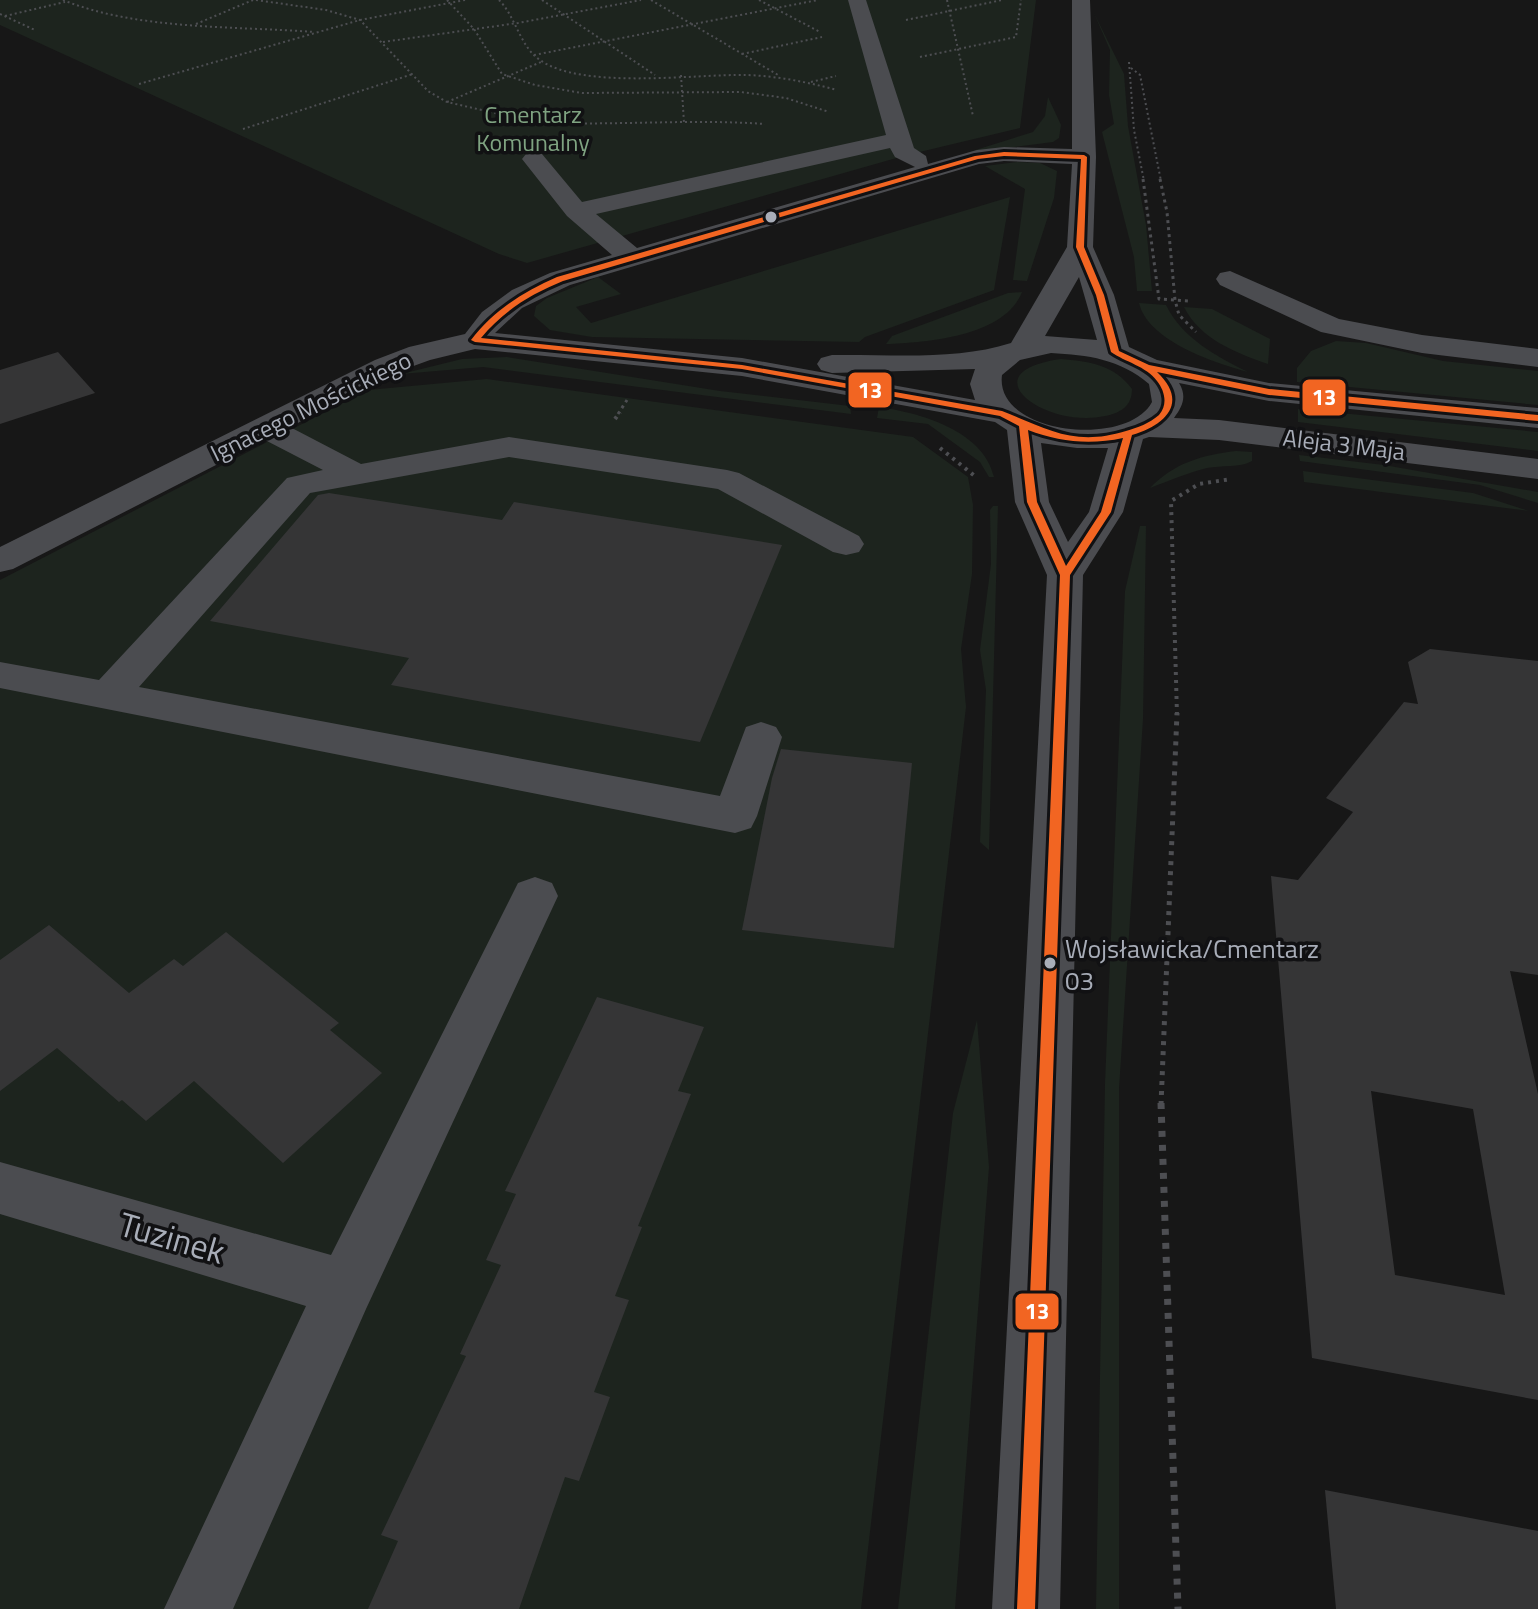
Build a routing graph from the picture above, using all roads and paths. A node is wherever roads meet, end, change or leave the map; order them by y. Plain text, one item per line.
1 (254, 0) edge
2 (447, 0) edge
3 (465, 0) edge
4 (499, 0) edge
5 (542, 0) edge
6 (641, 0) edge
7 (651, 0) edge
8 (819, 0) edge
9 (857, 0) edge
10 (947, 0) edge
11 (1002, 0) edge
12 (1021, 0) edge
13 (1081, 0) edge
14 (66, 1) edge
15 (452, 3) junction
16 (949, 11) junction
17 (0, 14) edge
18 (564, 14) junction
19 (5, 16) junction
20 (360, 20) junction
21 (518, 23) junction
22 (692, 24) junction
23 (191, 26) junction
24 (865, 28) junction
25 (474, 29) junction
26 (35, 30) dead end
27 (317, 32) junction
28 (827, 36) dead end
29 (1016, 37) dead end
30 (604, 41) junction
31 (383, 42) junction
32 (742, 54) junction
33 (534, 55) junction
34 (541, 62) junction
35 (413, 74) junction
36 (681, 75) junction
37 (509, 76) junction
38 (656, 76) junction
39 (782, 78) junction
40 (139, 84) dead end
41 (682, 92) junction
42 (447, 102) junction
43 (890, 108) junction
44 (529, 120) dead end
45 (554, 123) dead end
46 (684, 123) junction
47 (975, 125) dead end
48 (243, 129) dead end
49 (899, 139) junction
50 (845, 151) junction
51 (1084, 157) junction
52 (534, 159) dead end
53 (934, 170) junction
54 (576, 211) junction
55 (1080, 247) junction
56 (632, 258) junction
57 (1230, 279) dead end
58 (1175, 300) junction
59 (1189, 301) dead end
60 (1179, 315) dead end
61 (475, 340) junction
62 (1115, 352) junction
63 (1012, 353) junction
64 (1538, 358) edge
65 (742, 367) junction
66 (1147, 367) junction
67 (629, 396) dead end
68 (1538, 418) edge
69 (1013, 420) junction
70 (266, 427) junction
71 (608, 430) dead end
72 (1139, 431) junction
73 (1538, 469) edge
74 (357, 475) junction
75 (1233, 479) dead end
76 (846, 544) dead end
77 (0, 561) edge
78 (1065, 575) junction
79 (0, 675) edge
80 (107, 697) junction
81 (761, 737) dead end
82 (535, 896) dead end
83 (0, 1188) edge
84 (345, 1288) junction
85 (198, 1609) edge
86 (1026, 1609) edge
87 (1178, 1609) edge

1 - 20 path
1 - 23 path
2 - 15 path
3 - 15 path
4 - 21 path
5 - 18 path
6 - 18 path
7 - 22 path
8 - 22 path
9 - 24 street
10 - 16 path
11 - 16 path
12 - 29 path
13 - 51 street
14 - 19 path
14 - 23 path
15 - 20 path
15 - 25 path
16 - 24 path
16 - 47 path
17 - 19 path
18 - 21 path
18 - 30 path
19 - 26 path
20 - 27 path
20 - 31 path
21 - 25 path
21 - 33 path
22 - 30 path
22 - 32 path
23 - 27 path
24 - 43 street
25 - 31 path
25 - 37 path
27 - 40 path
28 - 32 path
30 - 33 path
30 - 38 path
31 - 35 path
32 - 39 path
33 - 34 path
34 - 37 path
34 - 38 path
35 - 42 path
35 - 48 path
36 - 38 path
36 - 39 path
36 - 41 path
37 - 41 path
37 - 42 path
39 - 43 path
41 - 43 path
41 - 46 path
42 - 44 path
43 - 49 street
45 - 46 path
46 - 50 path
49 - 50 street
49 - 53 street
50 - 54 street
51 - 53 street
51 - 55 street
52 - 54 street
53 - 56 street
54 - 56 street
55 - 62 street
55 - 63 street
56 - 61 street
57 - 64 street
58 - 58 path
58 - 59 path
58 - 60 path
61 - 65 street
61 - 70 street, Ignacego Mościckiego
62 - 63 street, Aleja 3 Maja
62 - 66 street, Aleja 3 Maja
63 - 65 street
63 - 69 street
65 - 69 street
66 - 68 street, Aleja 3 Maja
66 - 72 street
67 - 71 path
69 - 72 street, Aleja 3 Maja
69 - 78 street
70 - 74 street
70 - 77 street, Ignacego Mościckiego
72 - 73 street, Aleja 3 Maja
72 - 78 street
74 - 76 street
74 - 80 street
75 - 87 path
78 - 86 street
79 - 80 street
80 - 81 street
82 - 84 street
83 - 84 street, Tuzinek
84 - 85 street

